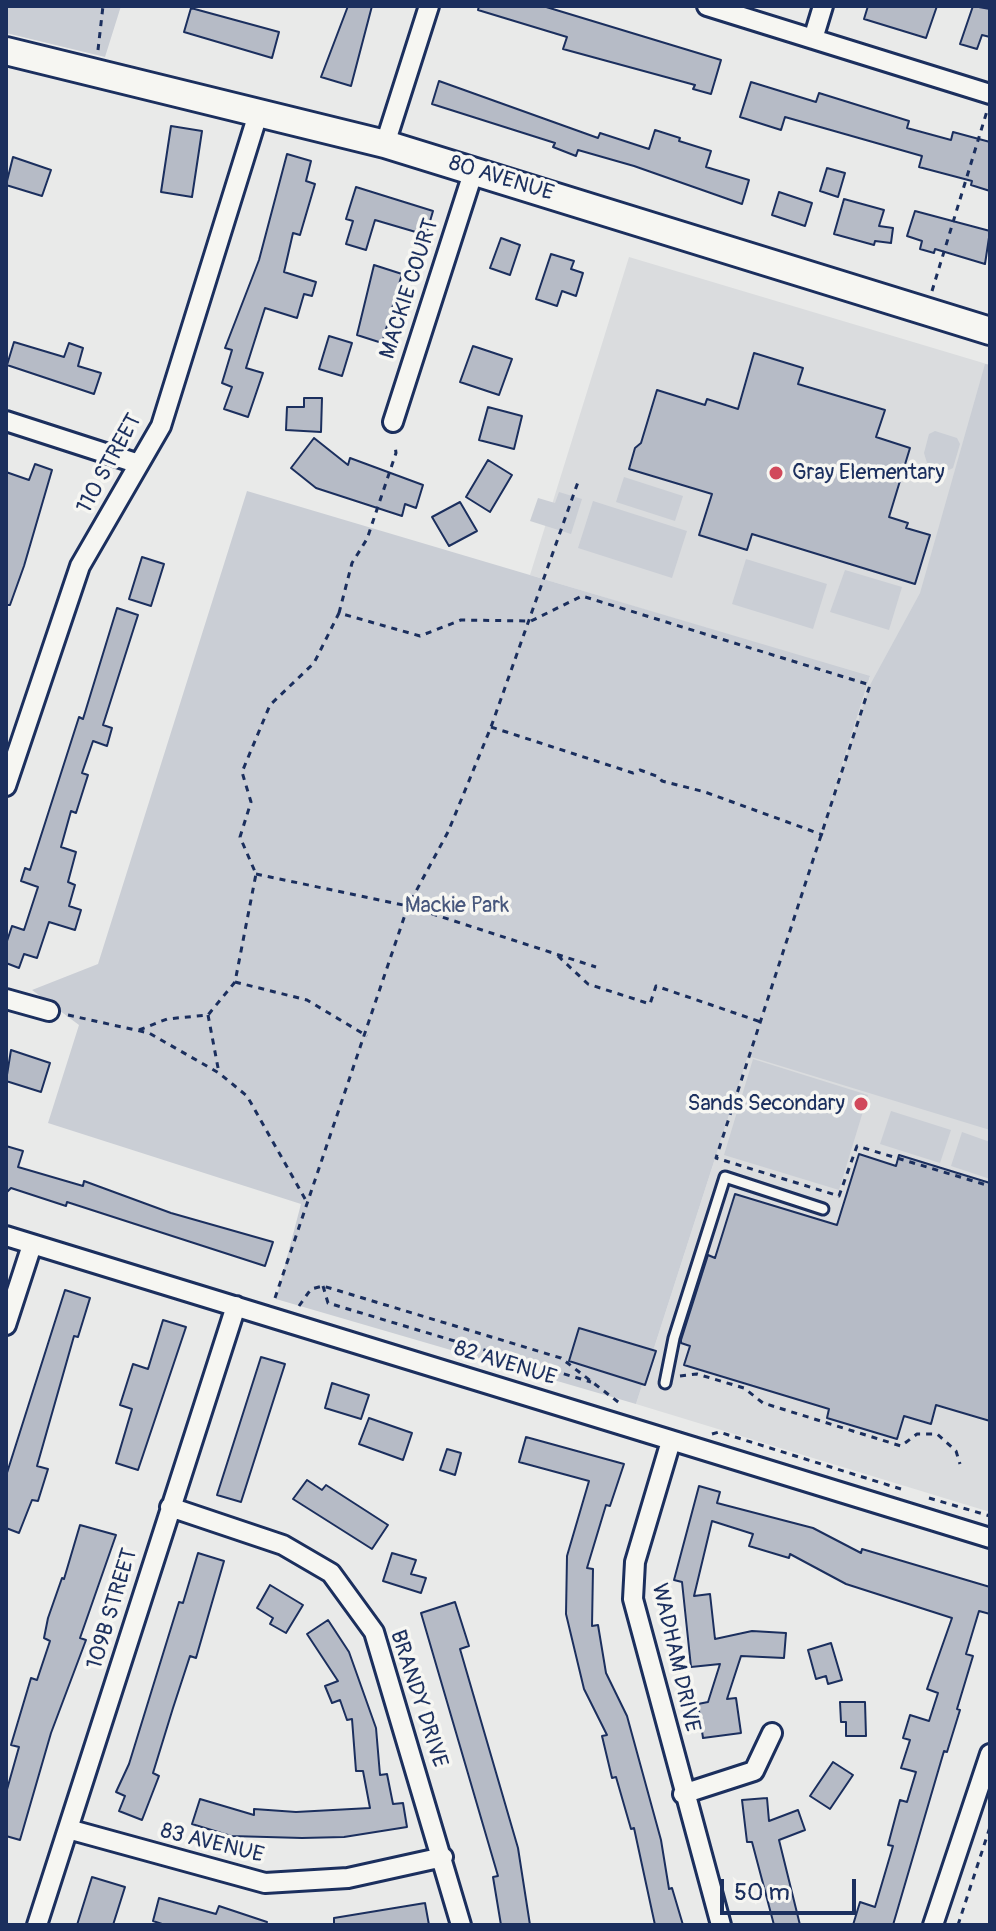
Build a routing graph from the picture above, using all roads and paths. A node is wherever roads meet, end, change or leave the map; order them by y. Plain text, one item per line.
1 (103, 6) edge
2 (429, 6) edge
3 (707, 6) edge
4 (823, 6) edge
5 (813, 39) junction
6 (98, 50) dead end
7 (6, 51) edge
8 (988, 102) edge
9 (258, 114) junction
10 (385, 144) junction
11 (474, 170) junction
12 (932, 291) dead end
13 (990, 331) edge
14 (6, 421) edge
15 (393, 422) dead end
16 (395, 445) dead end
17 (139, 464) junction
18 (578, 482) dead end
19 (339, 613) junction
20 (531, 621) junction
21 (491, 727) junction
22 (6, 786) edge
23 (823, 835) junction
24 (256, 874) junction
25 (408, 906) junction
26 (555, 954) junction
27 (596, 967) dead end
28 (235, 982) junction
29 (6, 999) edge
30 (49, 1011) joint
31 (208, 1015) junction
32 (762, 1022) junction
33 (139, 1030) junction
34 (367, 1036) junction
35 (219, 1073) junction
36 (990, 1186) edge
37 (308, 1204) junction
38 (823, 1209) dead end
39 (6, 1236) edge
40 (32, 1245) junction
41 (323, 1286) junction
42 (274, 1302) dead end
43 (236, 1306) junction
44 (297, 1309) dead end
45 (6, 1325) edge
46 (676, 1370) dead end
47 (593, 1383) junction
48 (665, 1383) dead end
49 (630, 1411) dead end
50 (705, 1435) dead end
51 (671, 1441) junction
52 (960, 1464) dead end
53 (904, 1490) dead end
54 (929, 1498) dead end
55 (170, 1507) junction
56 (990, 1516) edge
57 (990, 1538) edge
58 (772, 1733) dead end
59 (990, 1754) edge
60 (683, 1794) junction
61 (990, 1827) edge
62 (68, 1829) junction
63 (443, 1857) junction
64 (37, 1925) edge
65 (461, 1925) edge
66 (721, 1925) edge
67 (933, 1925) edge
68 (958, 1925) edge

1 - 6 path
2 - 10 street
3 - 5 street
4 - 5 street
5 - 8 street
7 - 9 street, 80 AVENUE
8 - 12 path
9 - 10 street, 80 AVENUE
9 - 17 street, 110 STREET
10 - 11 street, 80 AVENUE
11 - 13 street, 80 AVENUE
11 - 15 street, MACKIE COURT
14 - 17 street
16 - 19 path
17 - 22 street, 110 STREET
18 - 20 path
19 - 20 path
19 - 24 path
20 - 21 path
20 - 23 path
21 - 23 path
21 - 25 path
23 - 32 path
24 - 25 path
24 - 28 path
25 - 26 path
25 - 34 path
26 - 27 path
26 - 32 path
28 - 31 path
28 - 34 path
29 - 30 street
30 - 33 path
31 - 33 path
31 - 35 path
32 - 36 path
33 - 35 path
34 - 37 path
35 - 37 path
37 - 42 path
38 - 48 lane
39 - 40 street, 82 AVENUE
40 - 43 street, 82 AVENUE
40 - 45 street
41 - 44 path
41 - 47 path
41 - 47 path
43 - 51 street, 82 AVENUE
43 - 55 street, 109B STREET
46 - 52 path
47 - 49 path
50 - 53 path
51 - 57 street, 82 AVENUE
51 - 60 street, WADHAM DRIVE
54 - 56 path
55 - 62 street, 109B STREET
55 - 63 street, BRANDY DRIVE
58 - 60 street
59 - 67 street
60 - 66 street, WADHAM DRIVE
61 - 68 path
62 - 63 street, 83 AVENUE
62 - 64 street, 109B STREET
63 - 65 street, BRANDY DRIVE

